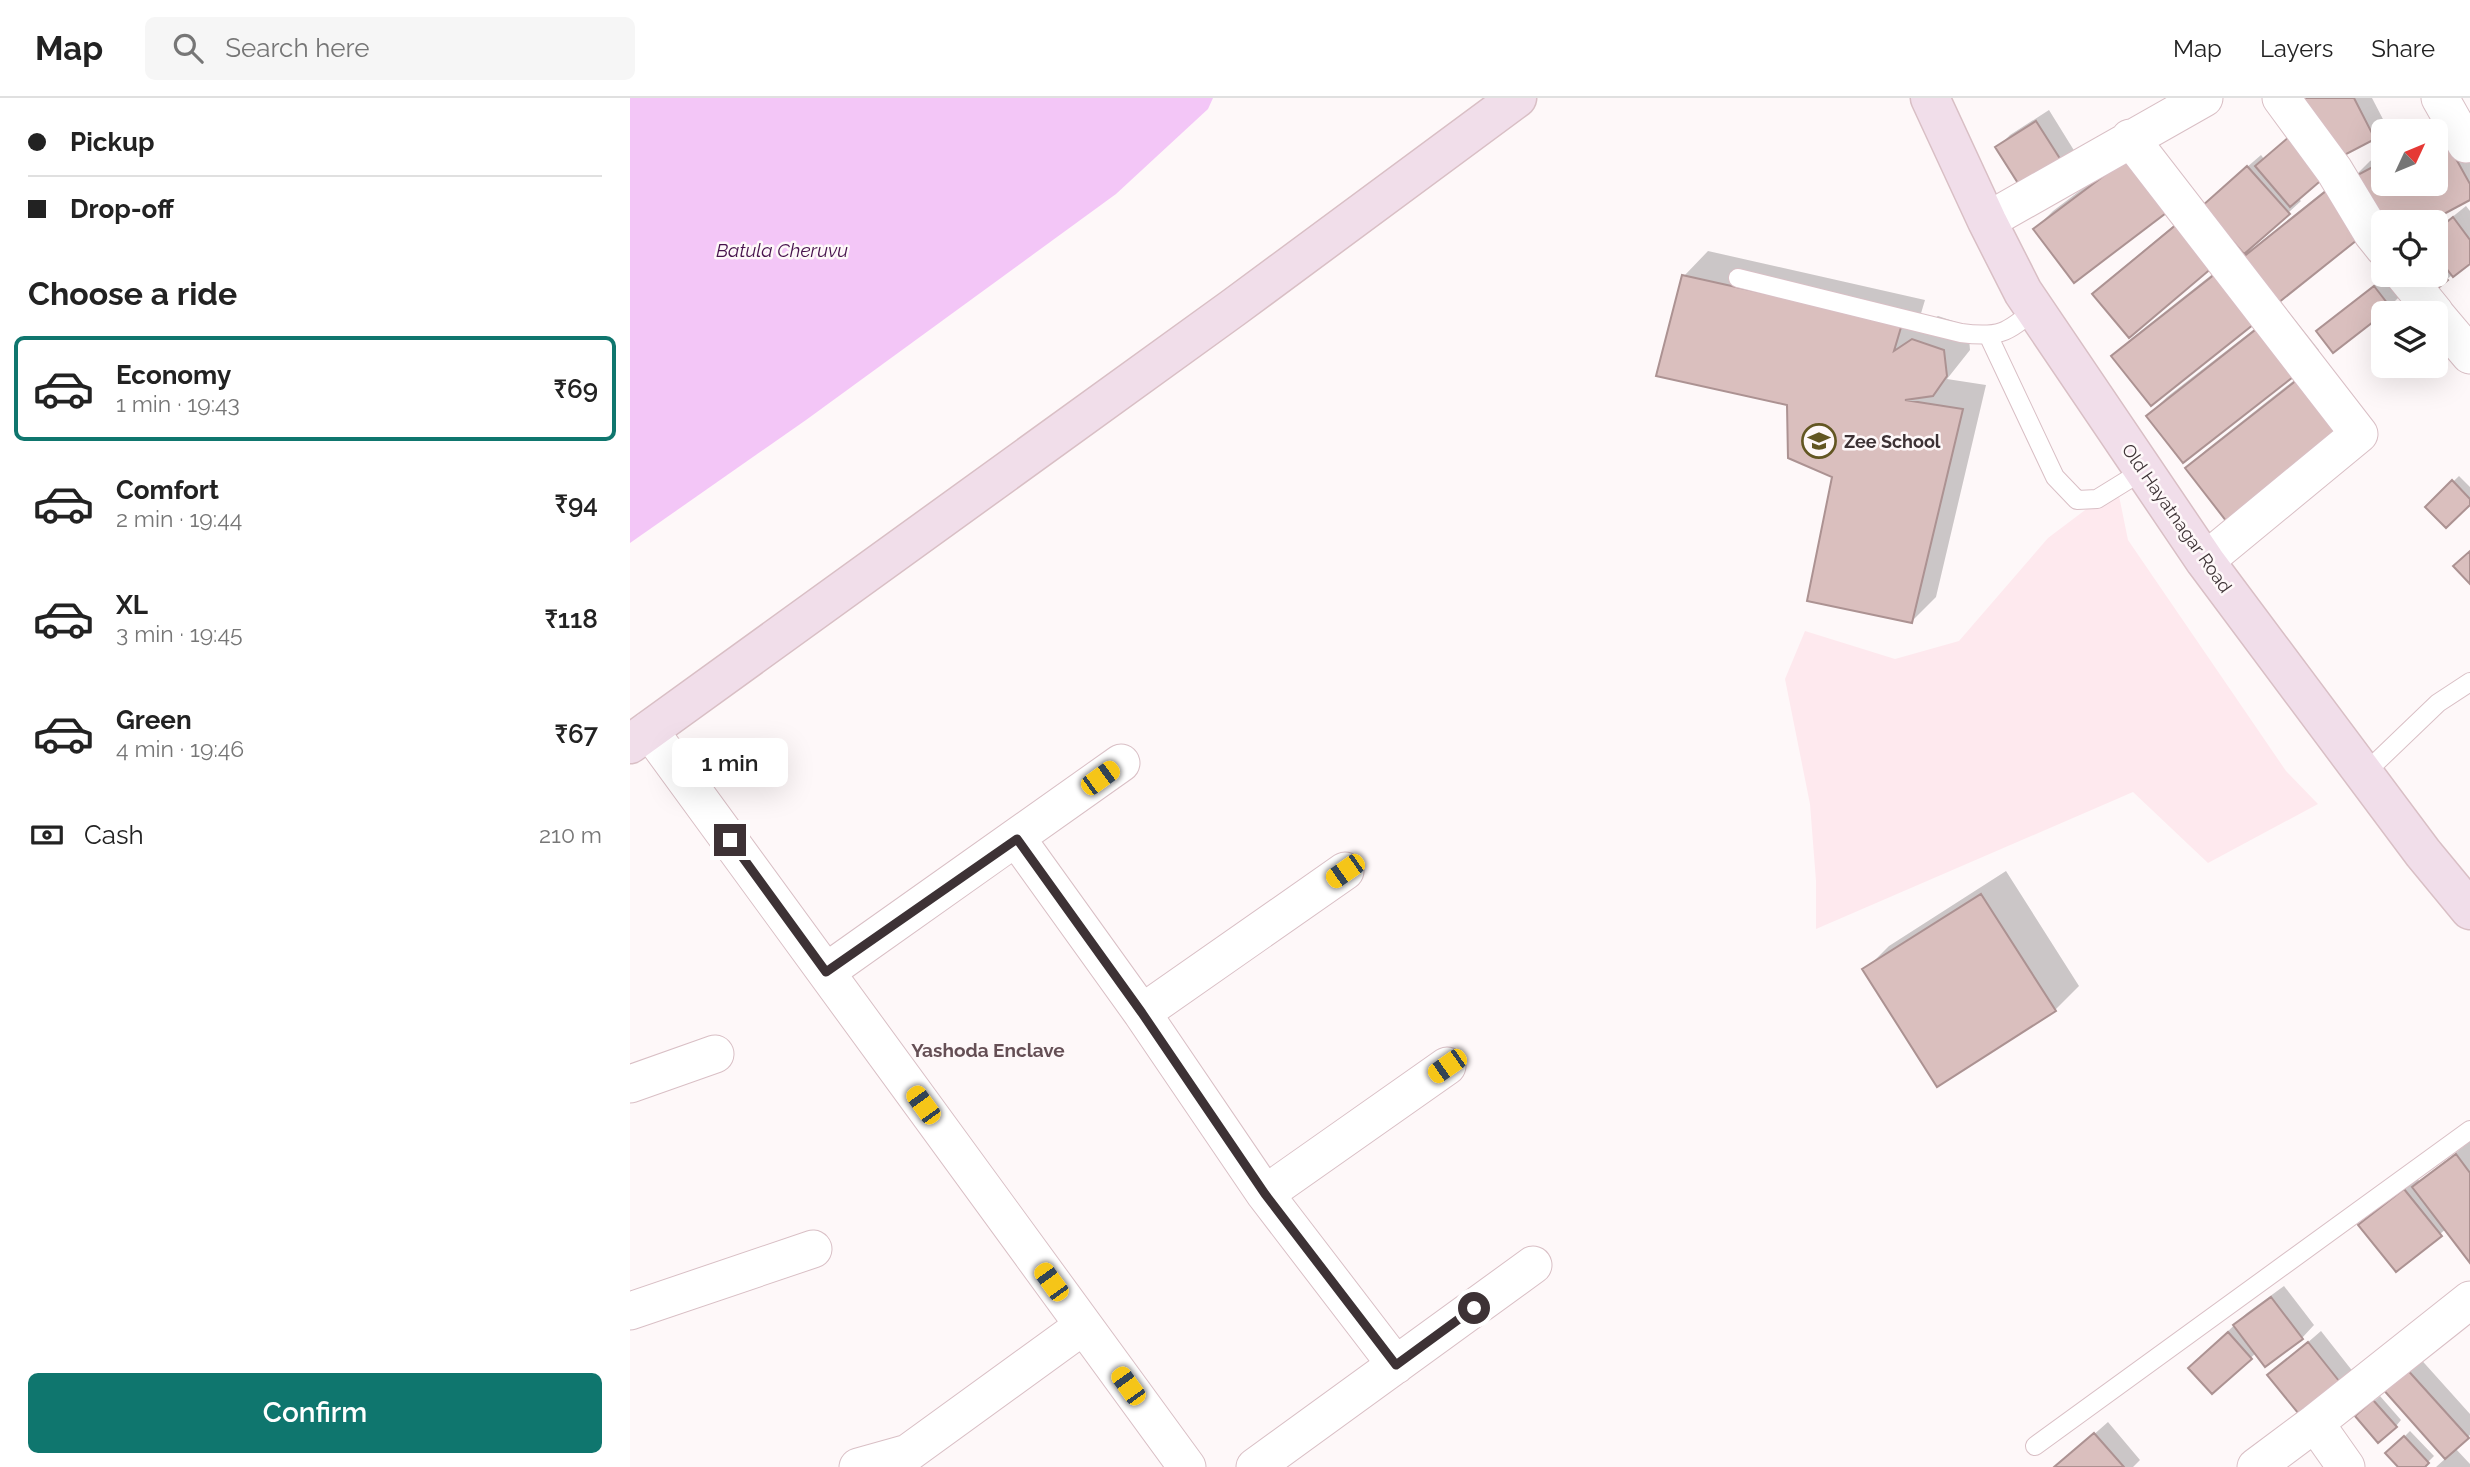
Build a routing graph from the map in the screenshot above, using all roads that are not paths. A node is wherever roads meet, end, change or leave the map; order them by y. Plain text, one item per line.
1 (1517, 98) edge
2 (1930, 98) edge
3 (2204, 98) edge
4 (2281, 98) edge
5 (2440, 98) edge
6 (2130, 138) junction
7 (2466, 144) dead end
8 (1987, 221) junction
9 (2371, 231) edge
10 (1738, 278) dead end
11 (2414, 287) edge
12 (2425, 301) edge
13 (2035, 309) junction
14 (2448, 329) edge
15 (1989, 337) junction
16 (2470, 355) edge
17 (2144, 470) junction
18 (2205, 561) junction
19 (2470, 682) edge
20 (640, 737) edge
21 (1121, 763) dead end
22 (2364, 774) junction
23 (1017, 839) junction
24 (1345, 871) dead end
25 (2466, 898) edge
26 (826, 972) junction
27 (1142, 1013) junction
28 (715, 1054) dead end
29 (1447, 1066) dead end
30 (630, 1084) edge
31 (2470, 1130) edge
32 (1265, 1194) junction
33 (813, 1250) dead end
34 (1533, 1265) dead end
35 (2469, 1303) edge
36 (630, 1311) edge
37 (1083, 1326) junction
38 (1396, 1365) junction
39 (2315, 1423) junction
40 (2035, 1446) dead end
41 (858, 1467) edge
42 (1187, 1467) edge
43 (1255, 1467) edge
44 (2256, 1467) edge
45 (2346, 1467) edge

1 - 20 street
2 - 8 street, Old Hayatnagar Road
3 - 6 street
4 - 9 street
5 - 7 street
6 - 8 street
6 - 18 street
8 - 13 street, Old Hayatnagar Road
10 - 15 lane
11 - 12 street
13 - 15 lane
13 - 17 street, Old Hayatnagar Road
14 - 16 street
15 - 17 lane
17 - 18 street, Old Hayatnagar Road
18 - 22 street, Old Hayatnagar Road
19 - 22 lane
20 - 26 street
21 - 23 street
22 - 25 street, Old Hayatnagar Road
23 - 26 street
23 - 27 street
24 - 27 street
26 - 37 street
27 - 32 street
28 - 30 street
29 - 32 street
31 - 40 lane
32 - 38 street
33 - 36 street
34 - 38 street
35 - 39 street
37 - 41 street
37 - 42 street
38 - 43 street
39 - 44 street
39 - 45 street

